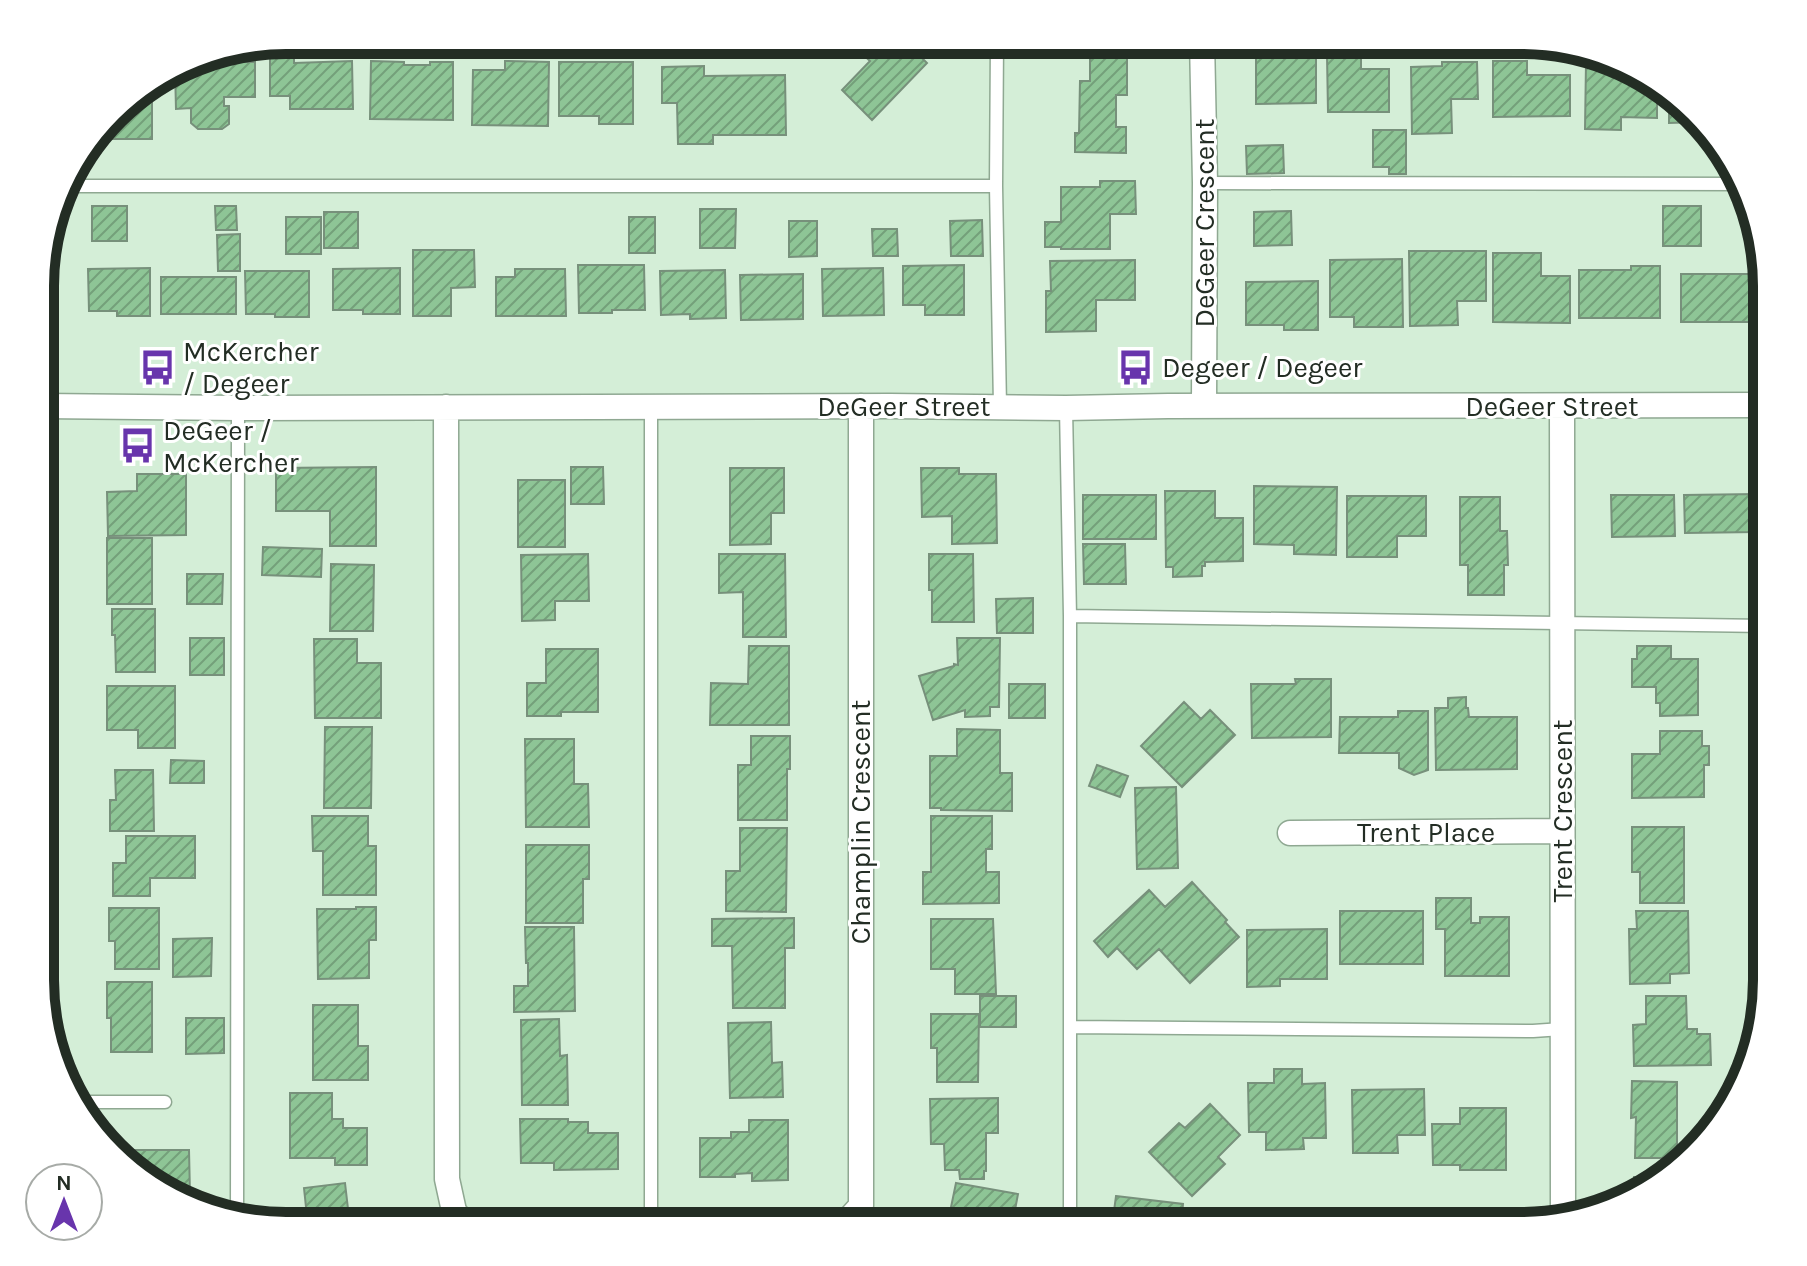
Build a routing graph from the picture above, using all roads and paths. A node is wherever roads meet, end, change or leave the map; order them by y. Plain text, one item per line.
1 (997, 54) edge
2 (1202, 54) edge
3 (1205, 183) junction
4 (1729, 184) edge
5 (77, 186) edge
6 (996, 186) junction
7 (1753, 405) edge
8 (54, 406) edge
9 (861, 406) junction
10 (1000, 406) junction
11 (1204, 406) junction
12 (1562, 406) junction
13 (446, 407) junction
14 (651, 407) junction
15 (238, 408) junction
16 (1066, 408) junction
17 (1070, 616) junction
18 (1562, 623) junction
19 (1753, 626) edge
20 (1562, 831) junction
21 (1290, 833) dead end
22 (1071, 1027) junction
23 (1562, 1029) junction
24 (89, 1102) edge
25 (165, 1102) dead end
26 (237, 1207) edge
27 (1563, 1208) edge
28 (455, 1212) edge
29 (651, 1212) edge
30 (856, 1212) edge
31 (1070, 1212) edge

1 - 6 lane
2 - 3 street, DeGeer Crescent
3 - 4 lane
3 - 11 street, DeGeer Crescent
5 - 6 lane
6 - 10 lane
7 - 12 street, DeGeer Street
8 - 15 street, DeGeer Street
9 - 10 street, DeGeer Street
9 - 14 street, DeGeer Street
9 - 30 street, Champlin Crescent
10 - 16 street, DeGeer Street
11 - 12 street, DeGeer Street
11 - 16 street, DeGeer Street
12 - 18 street, Trent Crescent
13 - 14 street, DeGeer Street
13 - 15 street, DeGeer Street
13 - 28 street
14 - 29 lane
15 - 26 lane
16 - 17 lane
17 - 18 lane
17 - 22 lane
18 - 19 lane
18 - 20 street, Trent Crescent
20 - 21 street, Trent Place
20 - 23 street, Trent Crescent
22 - 23 lane
22 - 31 lane
23 - 27 street, Trent Crescent
24 - 25 lane

